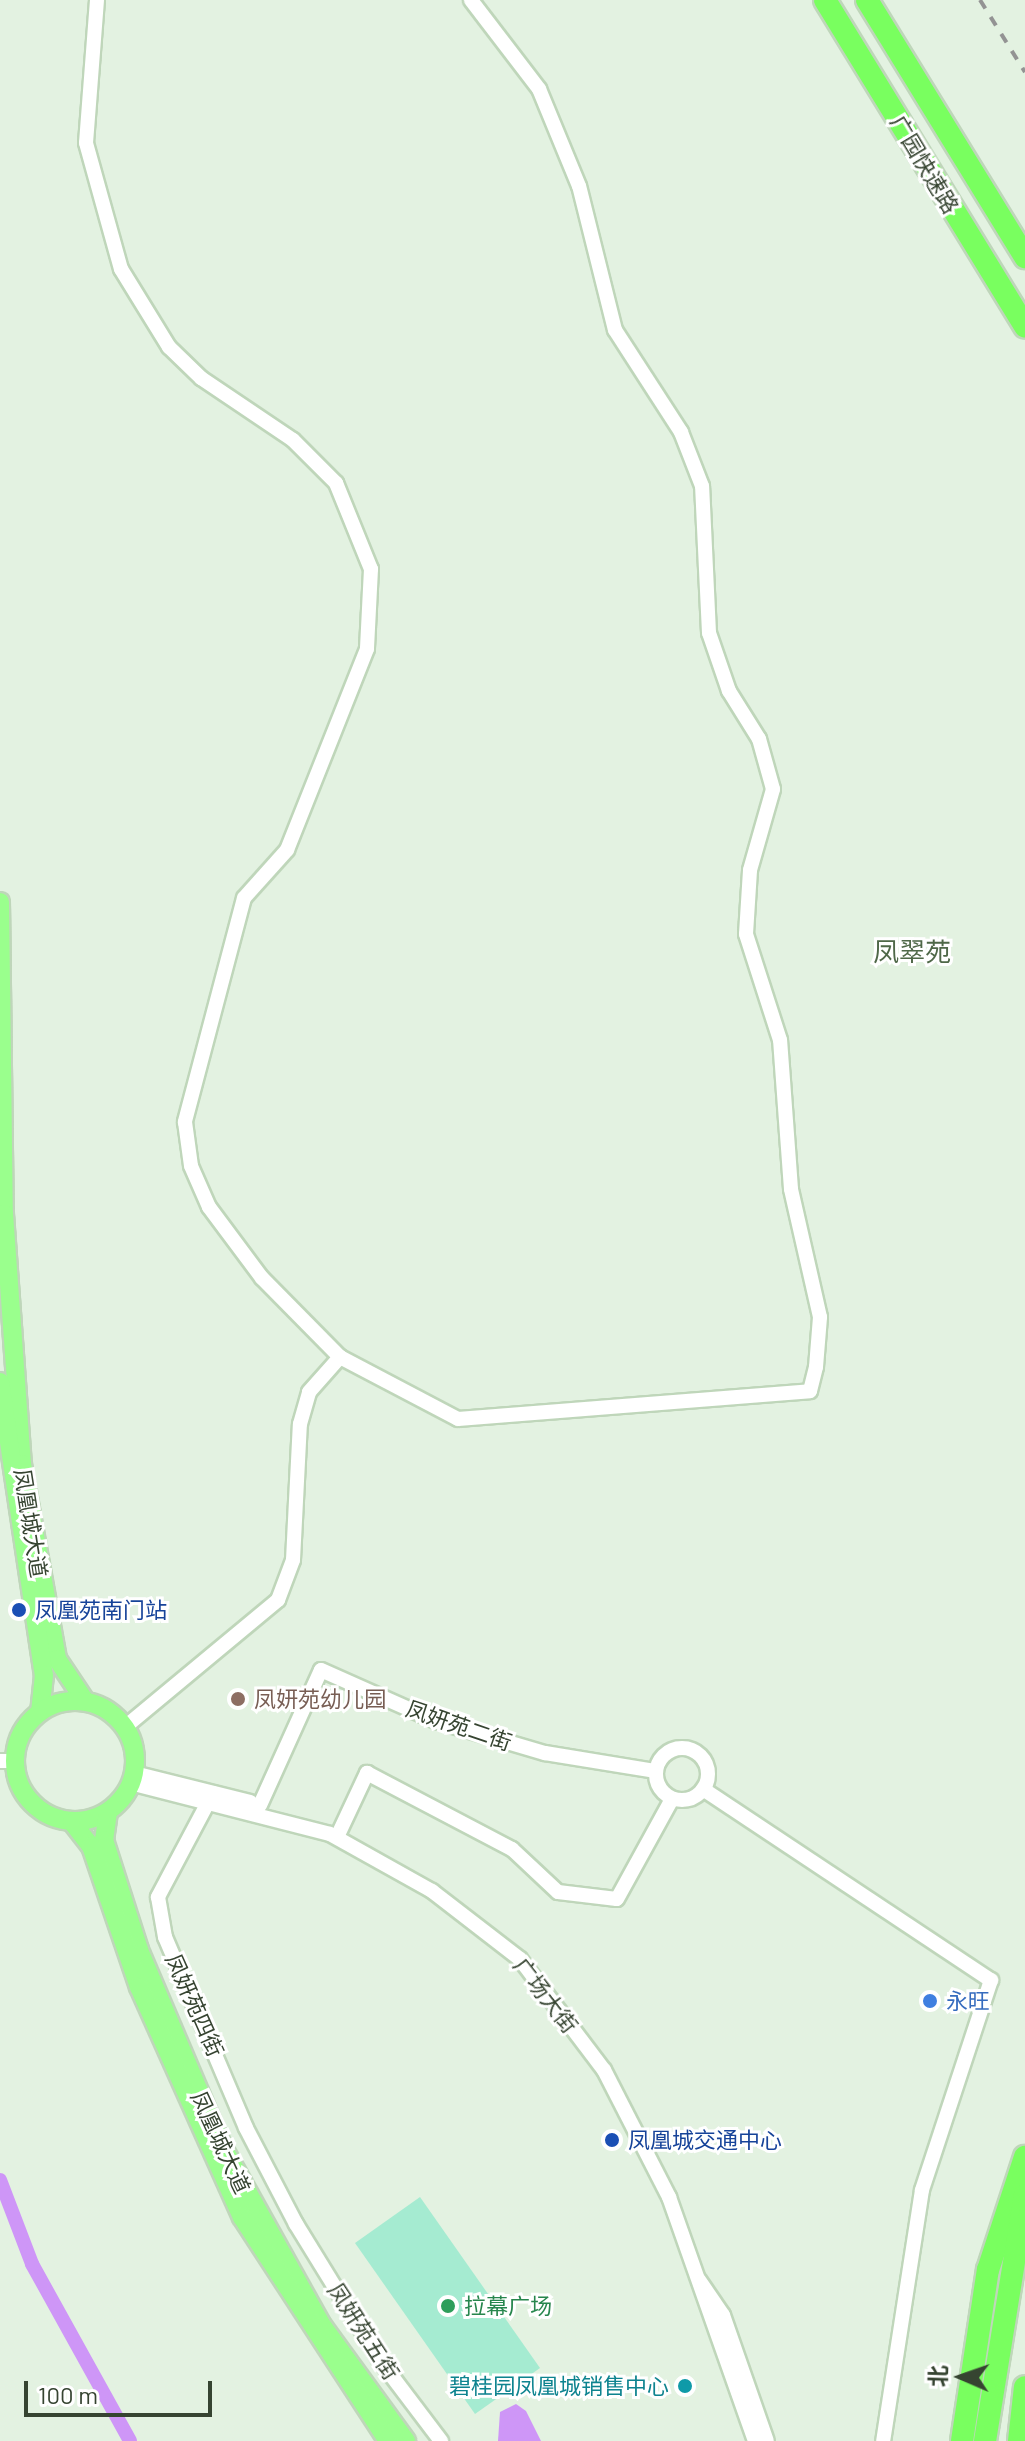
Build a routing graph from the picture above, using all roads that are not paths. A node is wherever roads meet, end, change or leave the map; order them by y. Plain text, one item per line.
1 (97, 0) edge
2 (471, 0) edge
3 (825, 0) edge
4 (867, 0) edge
5 (1025, 257) edge
6 (1025, 327) edge
7 (0, 902) edge
8 (340, 1357) junction
9 (0, 1382) edge
10 (85, 1701) junction
11 (40, 1712) junction
12 (125, 1727) junction
13 (7, 1761) edge
14 (655, 1771) junction
15 (132, 1778) junction
16 (703, 1789) junction
17 (210, 1798) junction
18 (672, 1799) junction
19 (260, 1805) junction
20 (108, 1812) junction
21 (286, 1818) junction
22 (72, 1822) junction
23 (337, 1837) junction
24 (1025, 2157) edge
25 (1025, 2195) edge
26 (293, 2218) joint
27 (695, 2274) junction
28 (1025, 2387) edge
29 (388, 2441) edge
30 (406, 2441) edge
31 (441, 2441) edge
32 (755, 2441) edge
33 (767, 2441) edge
34 (883, 2441) edge
35 (962, 2441) edge
36 (985, 2441) edge
37 (1019, 2441) edge

1 - 8 street
2 - 8 street
3 - 6 highway, 广园快速路
4 - 5 highway, 广园快速路
7 - 10 main road, 凤凰城大道
8 - 12 street
9 - 11 main road, 凤凰城大道
10 - 11 main road
10 - 12 main road
11 - 13 main road
12 - 15 main road
13 - 22 main road
14 - 16 street
14 - 18 street
14 - 19 street, 凤妍苑二街
15 - 17 street, 广场大街
15 - 20 main road
16 - 18 street
16 - 34 street
17 - 19 street, 广场大街
17 - 21 street, 广场大街
17 - 26 street, 凤妍苑四街
18 - 23 street
19 - 21 street, 广场大街
20 - 22 main road
20 - 30 main road, 凤凰城大道
21 - 23 street, 广场大街
22 - 29 main road, 凤凰城大道
23 - 27 street, 广场大街
24 - 35 highway
25 - 36 highway
26 - 31 street, 凤妍苑五街
27 - 32 street, 广场大街
27 - 33 street, 广场大街
28 - 37 highway

